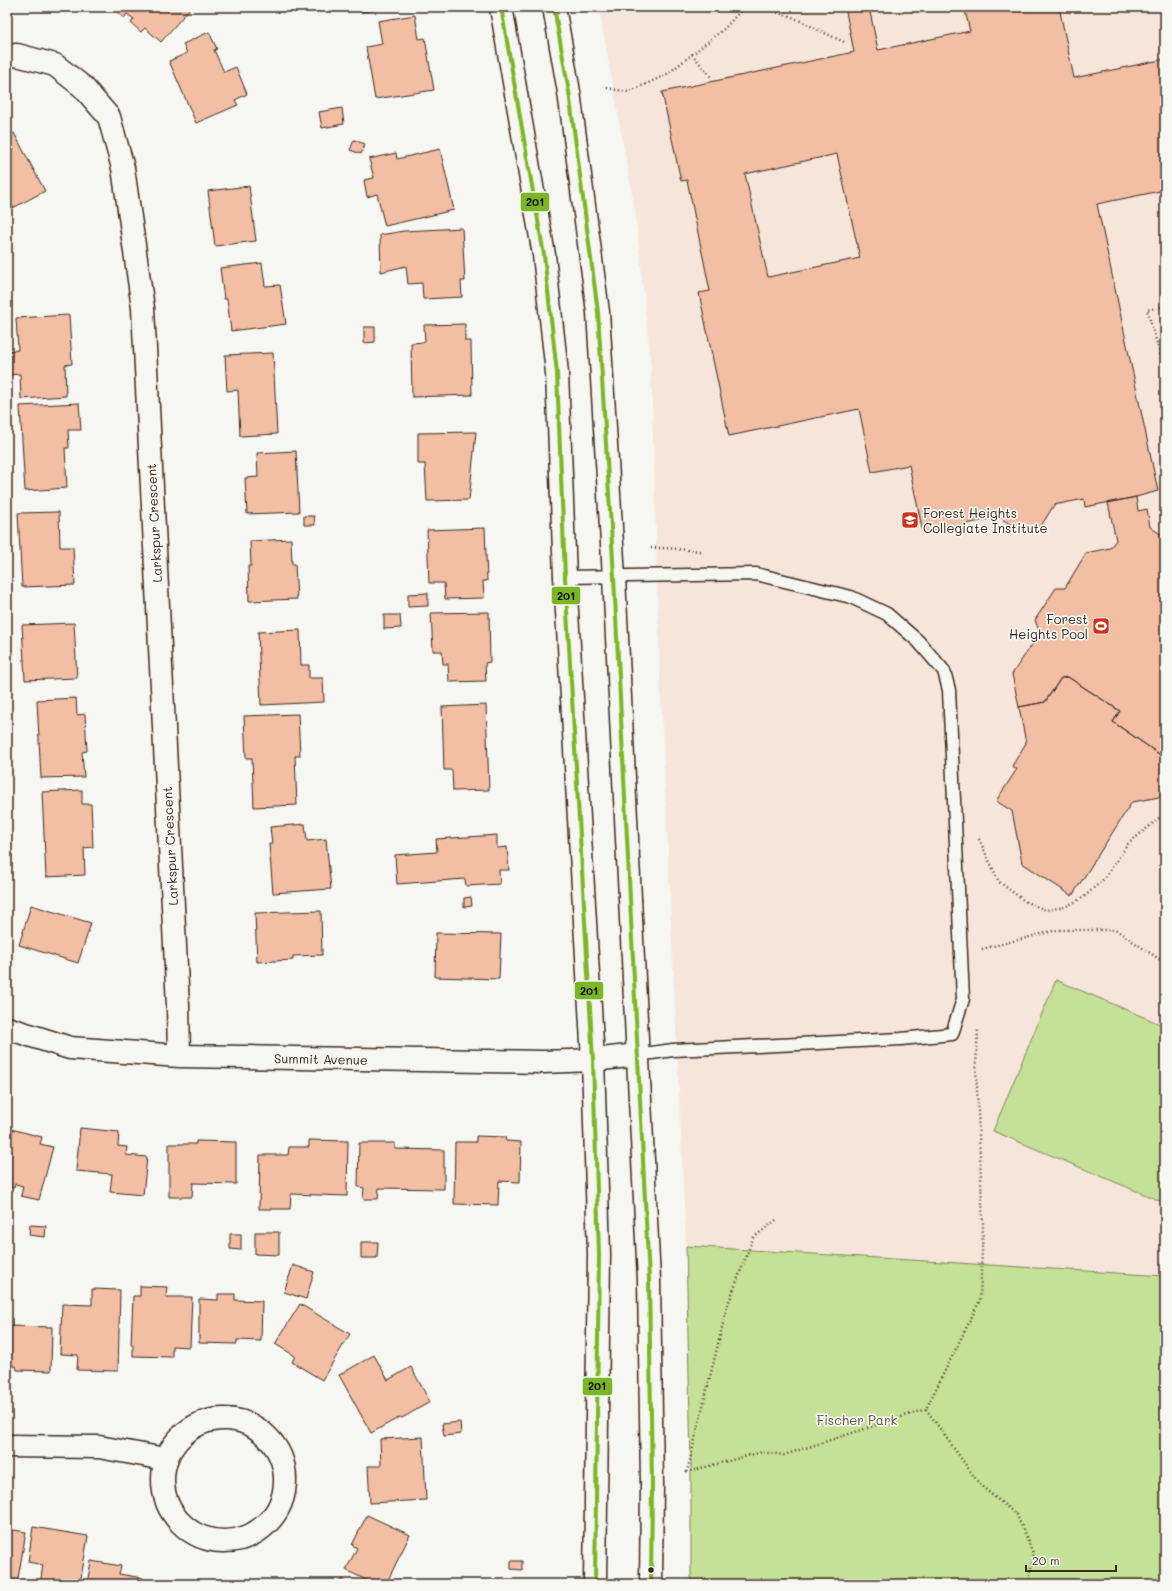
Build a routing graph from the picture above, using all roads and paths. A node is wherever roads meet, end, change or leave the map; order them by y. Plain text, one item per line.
1 (501, 7) edge
2 (554, 7) edge
3 (744, 7) edge
4 (758, 7) edge
5 (846, 43) dead end
6 (692, 54) junction
7 (7, 56) edge
8 (711, 77) dead end
9 (607, 88) dead end
10 (1165, 306) edge
11 (1165, 370) edge
12 (651, 548) dead end
13 (702, 552) dead end
14 (565, 577) junction
15 (614, 577) junction
16 (1165, 813) edge
17 (978, 837) dead end
18 (976, 950) dead end
19 (1165, 963) edge
20 (978, 1026) dead end
21 (7, 1028) edge
22 (638, 1055) junction
23 (179, 1056) junction
24 (593, 1060) junction
25 (776, 1220) dead end
26 (926, 1409) junction
27 (7, 1446) edge
28 (166, 1459) junction
29 (595, 1584) edge
30 (651, 1584) edge
31 (1029, 1584) edge

1 - 14 main road
2 - 15 main road
3 - 6 path
4 - 5 path
6 - 8 path
6 - 9 path
7 - 23 main road, Larkspur Crescent
10 - 11 path
12 - 13 path
14 - 15 lane
14 - 24 main road
15 - 22 main road
15 - 22 lane
16 - 17 path
18 - 19 path
20 - 26 path
21 - 23 main road, Summit Avenue
22 - 24 main road, Summit Avenue
22 - 30 main road
23 - 24 main road, Summit Avenue
24 - 29 main road
25 - 26 path
26 - 31 path
27 - 28 main road
28 - 28 main road

